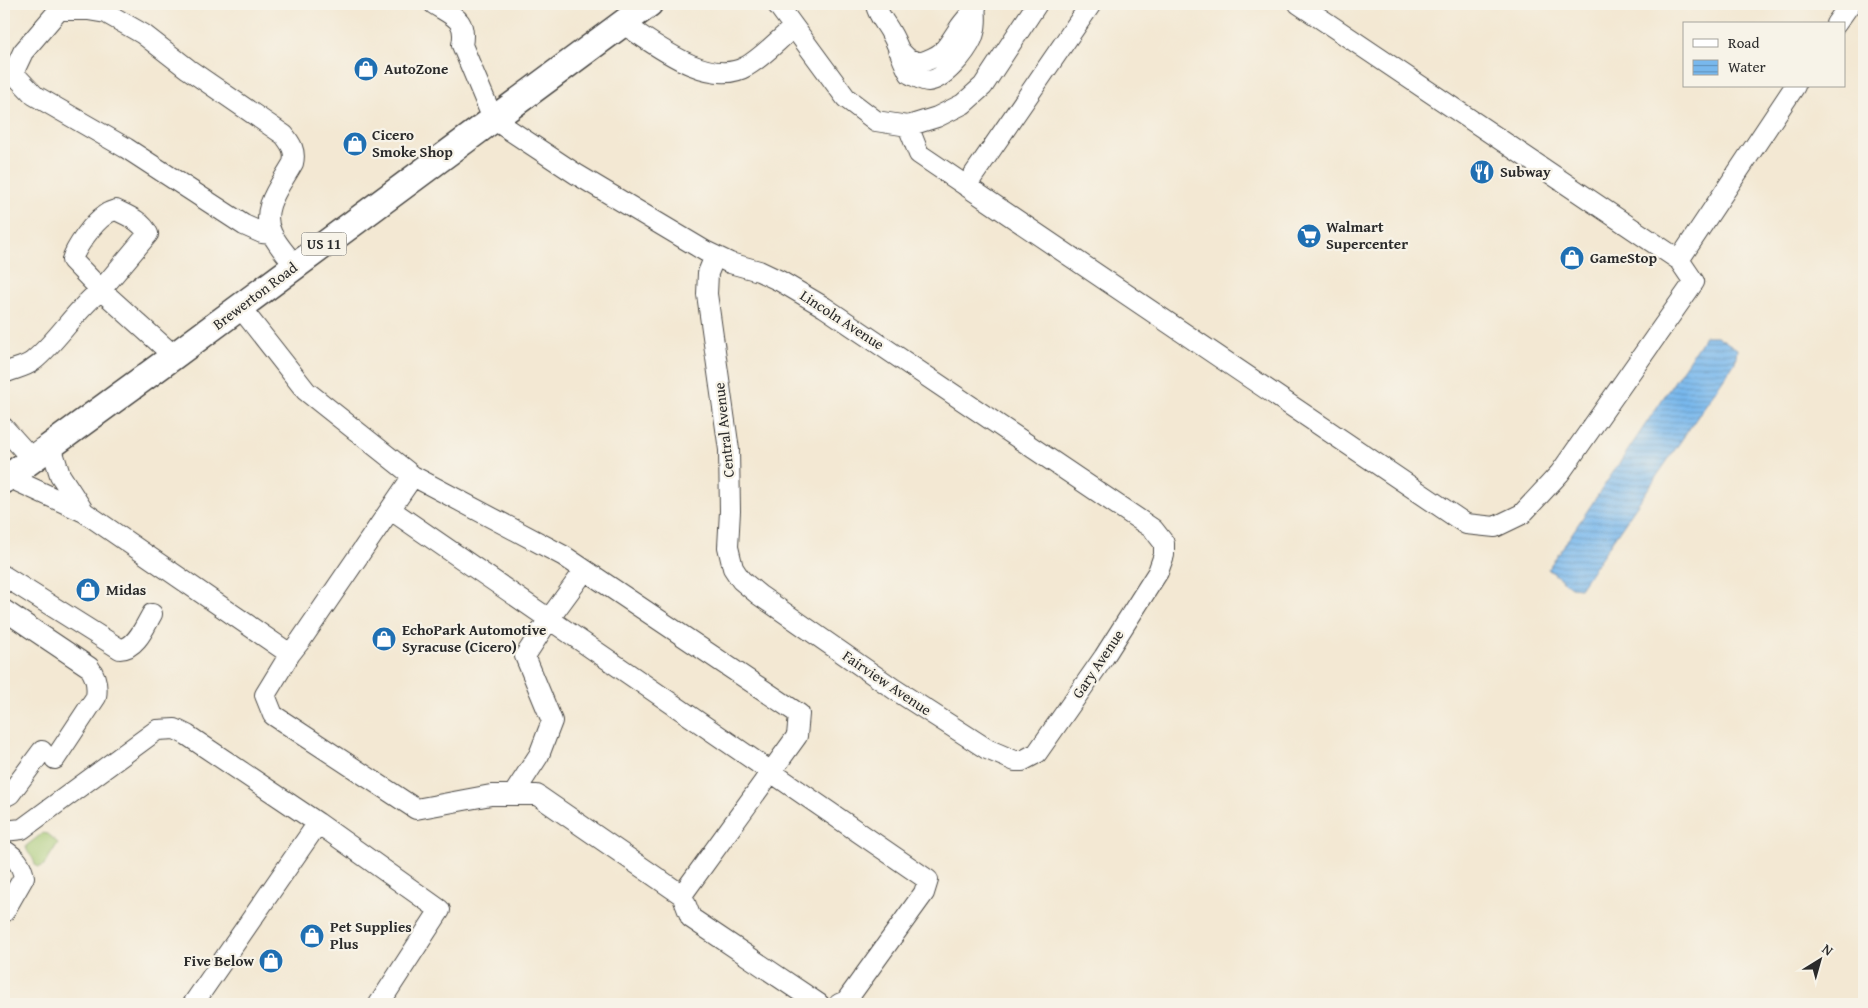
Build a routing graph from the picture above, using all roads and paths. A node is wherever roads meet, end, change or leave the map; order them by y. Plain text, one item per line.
1 (434, 4) edge
2 (649, 4) edge
3 (777, 4) edge
4 (1091, 4) edge
5 (1299, 4) edge
6 (1850, 4) edge
7 (876, 5) edge
8 (1034, 5) edge
9 (976, 6) edge
10 (1837, 22) edge
11 (622, 23) junction
12 (794, 27) junction
13 (1794, 88) edge
14 (493, 119) junction
15 (908, 126) junction
16 (966, 186) junction
17 (272, 234) junction
18 (715, 256) junction
19 (1679, 260) junction
20 (295, 266) junction
21 (240, 307) junction
22 (174, 356) junction
23 (4, 373) edge
24 (4, 428) edge
25 (41, 452) junction
26 (413, 476) junction
27 (6, 478) edge
28 (391, 510) junction
29 (84, 512) junction
30 (1164, 555) joint
31 (585, 570) junction
32 (4, 576) edge
33 (759, 595) joint
34 (4, 610) edge
35 (152, 614) dead end
36 (550, 619) junction
37 (290, 654) junction
38 (1020, 761) joint
39 (771, 771) junction
40 (513, 795) junction
41 (4, 797) edge
42 (318, 823) junction
43 (4, 831) edge
44 (4, 850) edge
45 (682, 895) junction
46 (4, 912) edge
47 (193, 1004) edge
48 (379, 1004) edge
49 (820, 1004) edge
50 (839, 1004) edge

1 - 14 street
2 - 11 main road, Brewerton Road / US 11
3 - 12 street
4 - 16 street
5 - 19 street
6 - 10 street
7 - 9 street
8 - 15 street
11 - 12 street
11 - 14 main road, Brewerton Road / US 11
12 - 15 street
13 - 19 street
14 - 18 street, Lincoln Avenue
14 - 20 main road, Brewerton Road / US 11
15 - 16 street
16 - 19 street
17 - 17 street
17 - 20 street
18 - 30 street, Lincoln Avenue
18 - 33 street, Central Avenue
20 - 21 main road, Brewerton Road / US 11
21 - 22 main road, Brewerton Road / US 11
21 - 26 street
22 - 23 street
22 - 25 main road, Brewerton Road / US 11
24 - 25 street
25 - 27 main road, Brewerton Road / US 11
25 - 29 street
26 - 28 street
26 - 31 street
27 - 29 street
28 - 36 street
28 - 37 street
29 - 37 street
30 - 38 street, Gary Avenue
31 - 36 street
31 - 39 street
32 - 35 street
33 - 38 street, Fairview Avenue
34 - 41 street
36 - 39 street
36 - 40 street
37 - 40 street
39 - 45 street
39 - 50 street
40 - 45 street
42 - 43 street
42 - 47 street
42 - 48 street
44 - 46 street
45 - 49 street

